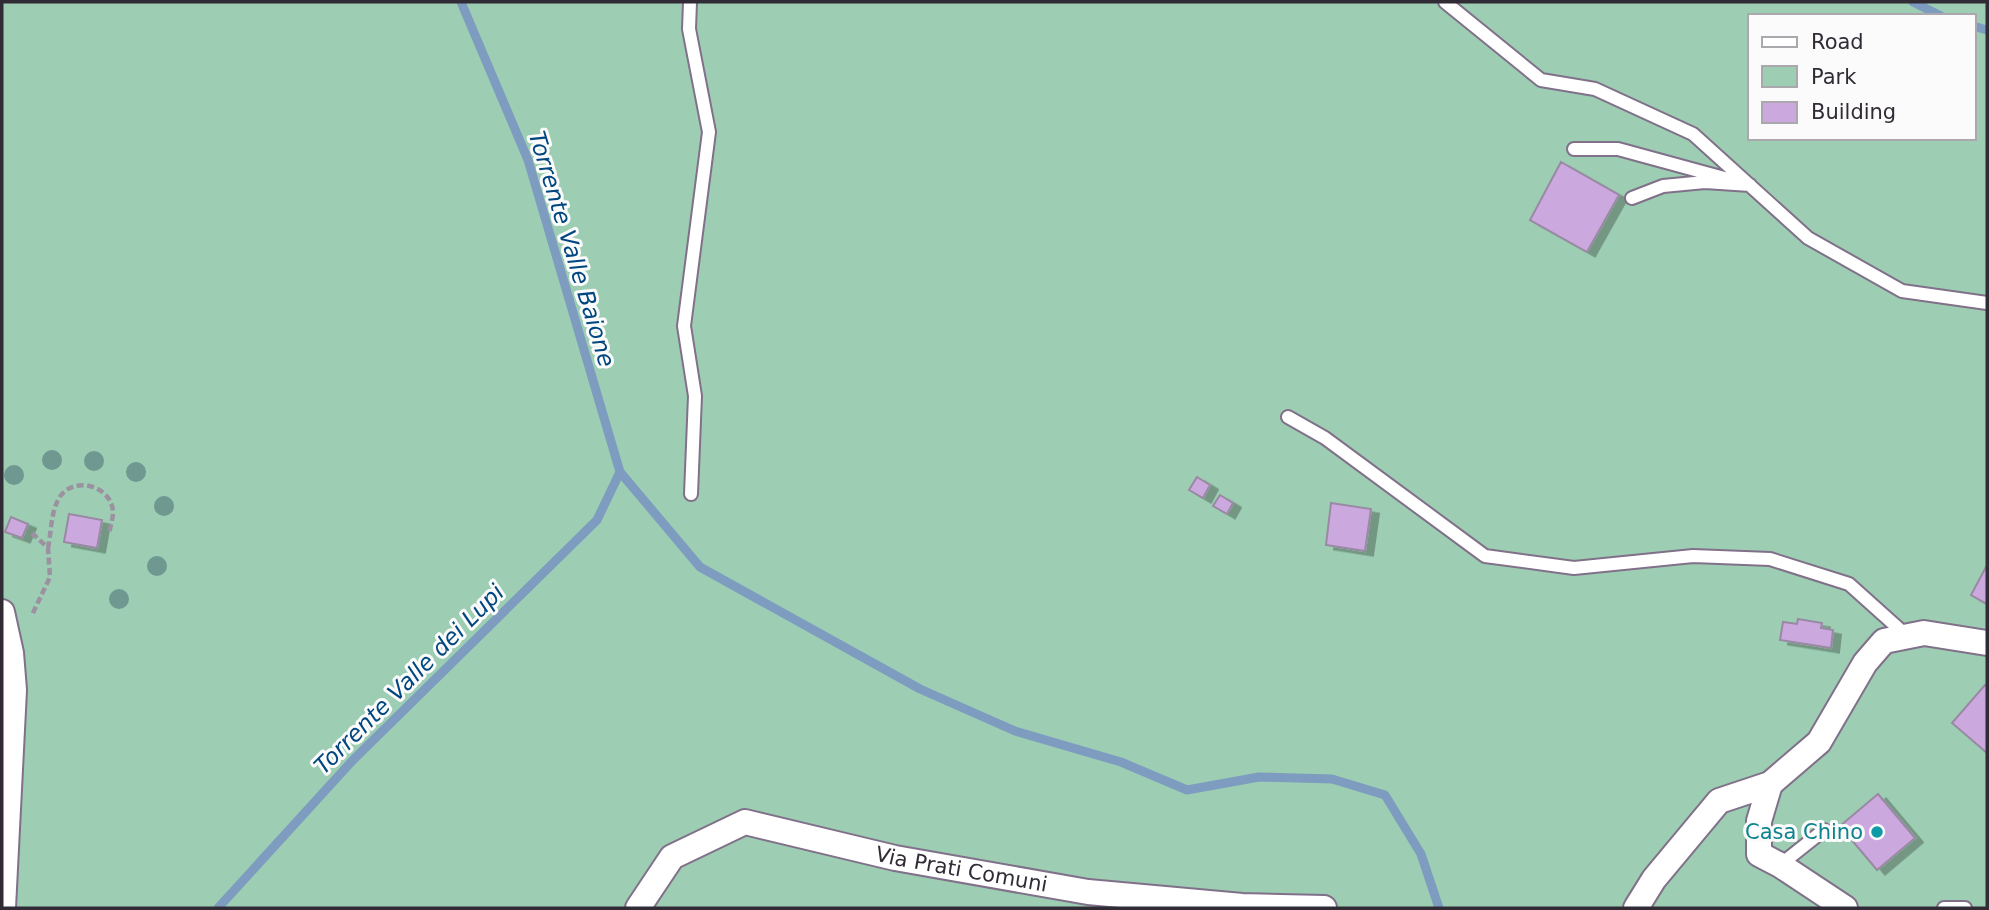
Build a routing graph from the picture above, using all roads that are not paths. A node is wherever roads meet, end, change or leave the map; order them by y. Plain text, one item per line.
1 (690, 2) edge
2 (1445, 2) edge
3 (1574, 149) dead end
4 (1750, 185) junction
5 (1632, 198) dead end
6 (1987, 303) edge
7 (1288, 417) dead end
8 (691, 494) dead end
9 (2, 612) edge
10 (1907, 636) junction
11 (1987, 643) edge
12 (1770, 784) junction
13 (1824, 830) dead end
14 (1780, 865) junction
15 (3, 908) edge
16 (638, 908) edge
17 (1324, 908) edge
18 (1636, 908) edge
19 (1845, 908) edge
20 (1944, 908) edge
21 (1965, 908) edge

1 - 8 lane
2 - 4 lane
3 - 4 lane
4 - 5 lane
4 - 6 lane
7 - 10 lane
9 - 15 street
10 - 11 street
10 - 12 street
12 - 14 street
12 - 18 street
13 - 14 lane
14 - 19 street
16 - 17 street, Via Prati Comuni
20 - 21 lane

